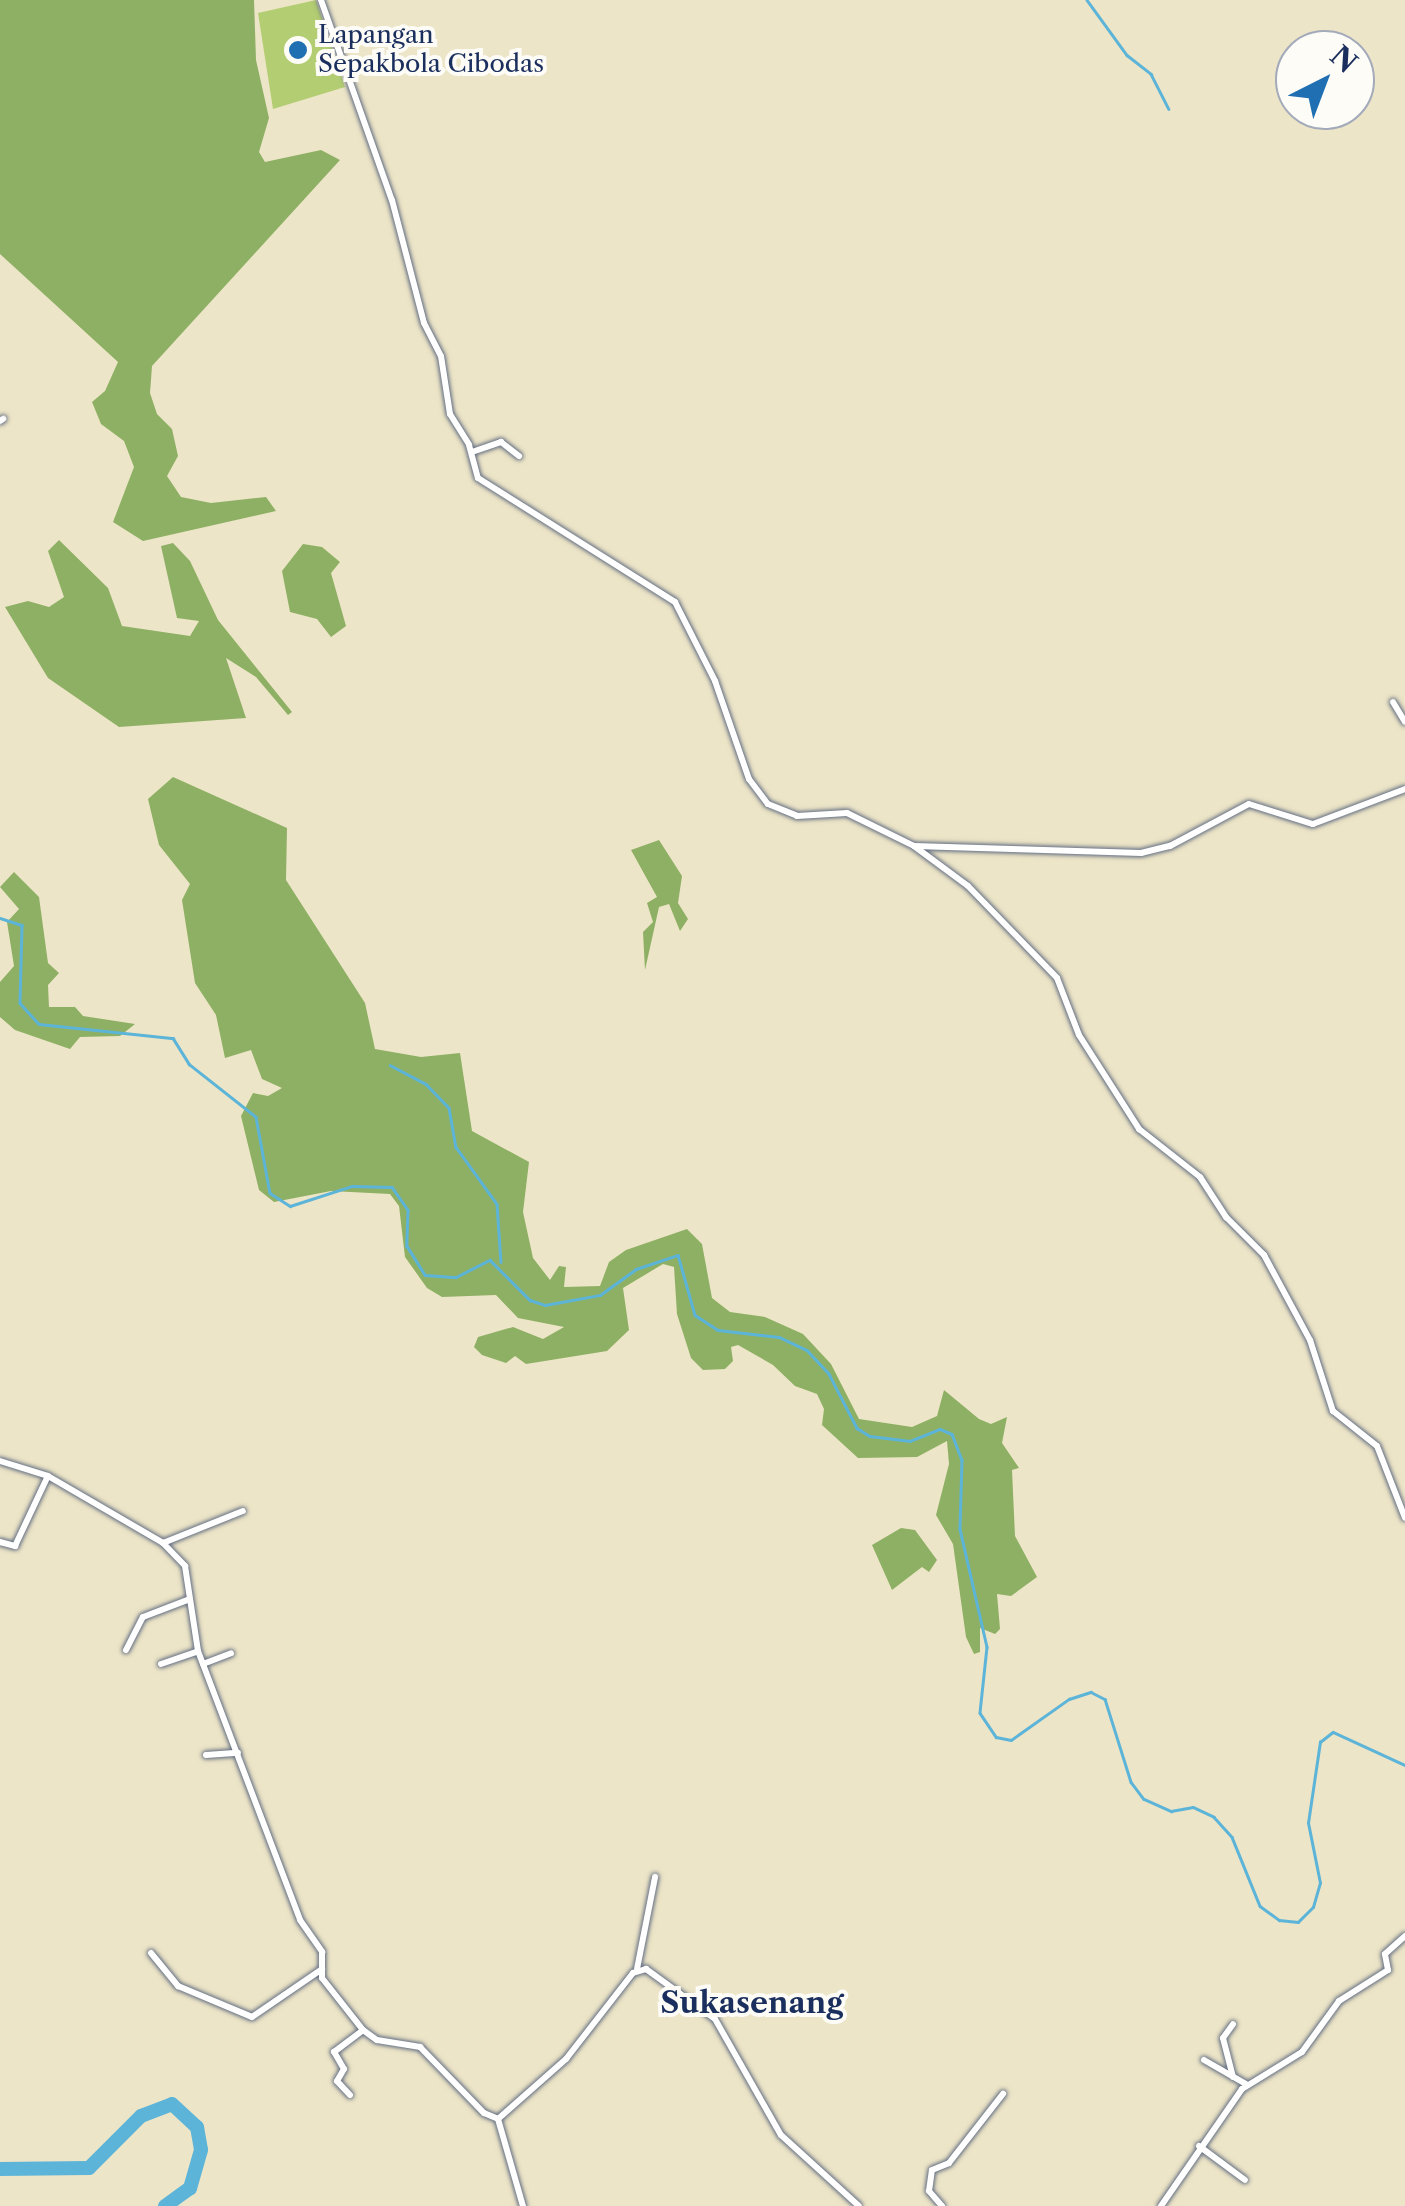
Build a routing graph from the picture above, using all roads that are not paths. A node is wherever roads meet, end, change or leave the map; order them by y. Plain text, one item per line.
1 (321, 0) edge
2 (472, 452) junction
3 (519, 456) dead end
4 (1393, 702) dead end
5 (1405, 722) edge
6 (1405, 790) edge
7 (914, 846) junction
8 (0, 1461) edge
9 (48, 1476) junction
10 (242, 1511) dead end
11 (1405, 1518) edge
12 (1, 1544) edge
13 (163, 1544) junction
14 (190, 1599) junction
15 (126, 1650) dead end
16 (198, 1651) junction
17 (231, 1652) dead end
18 (161, 1664) dead end
19 (203, 1664) junction
20 (238, 1752) junction
21 (206, 1755) dead end
22 (655, 1876) dead end
23 (1405, 1936) edge
24 (151, 1954) dead end
25 (323, 1968) junction
26 (637, 1969) junction
27 (1233, 2024) dead end
28 (362, 2030) junction
29 (1204, 2060) dead end
30 (1233, 2077) junction
31 (1247, 2085) junction
32 (1003, 2094) dead end
33 (350, 2095) dead end
34 (498, 2119) junction
35 (1200, 2146) junction
36 (1245, 2180) dead end
37 (522, 2206) edge
38 (859, 2206) edge
39 (942, 2206) edge
40 (1162, 2206) edge

1 - 2 street
2 - 3 street
2 - 7 street
4 - 5 street
6 - 7 street
7 - 11 street
8 - 9 street
9 - 12 street
9 - 13 street
10 - 13 street
13 - 14 street
14 - 15 street
14 - 16 street
16 - 18 street
16 - 19 street
17 - 19 street
19 - 20 street
20 - 21 street
20 - 25 street
22 - 26 street
23 - 31 street
24 - 25 street
25 - 28 street
26 - 34 street
26 - 38 street
27 - 30 street
28 - 33 street
28 - 34 street
29 - 30 street
30 - 31 street
31 - 35 street
32 - 39 street
34 - 37 street
35 - 36 street
35 - 40 street

